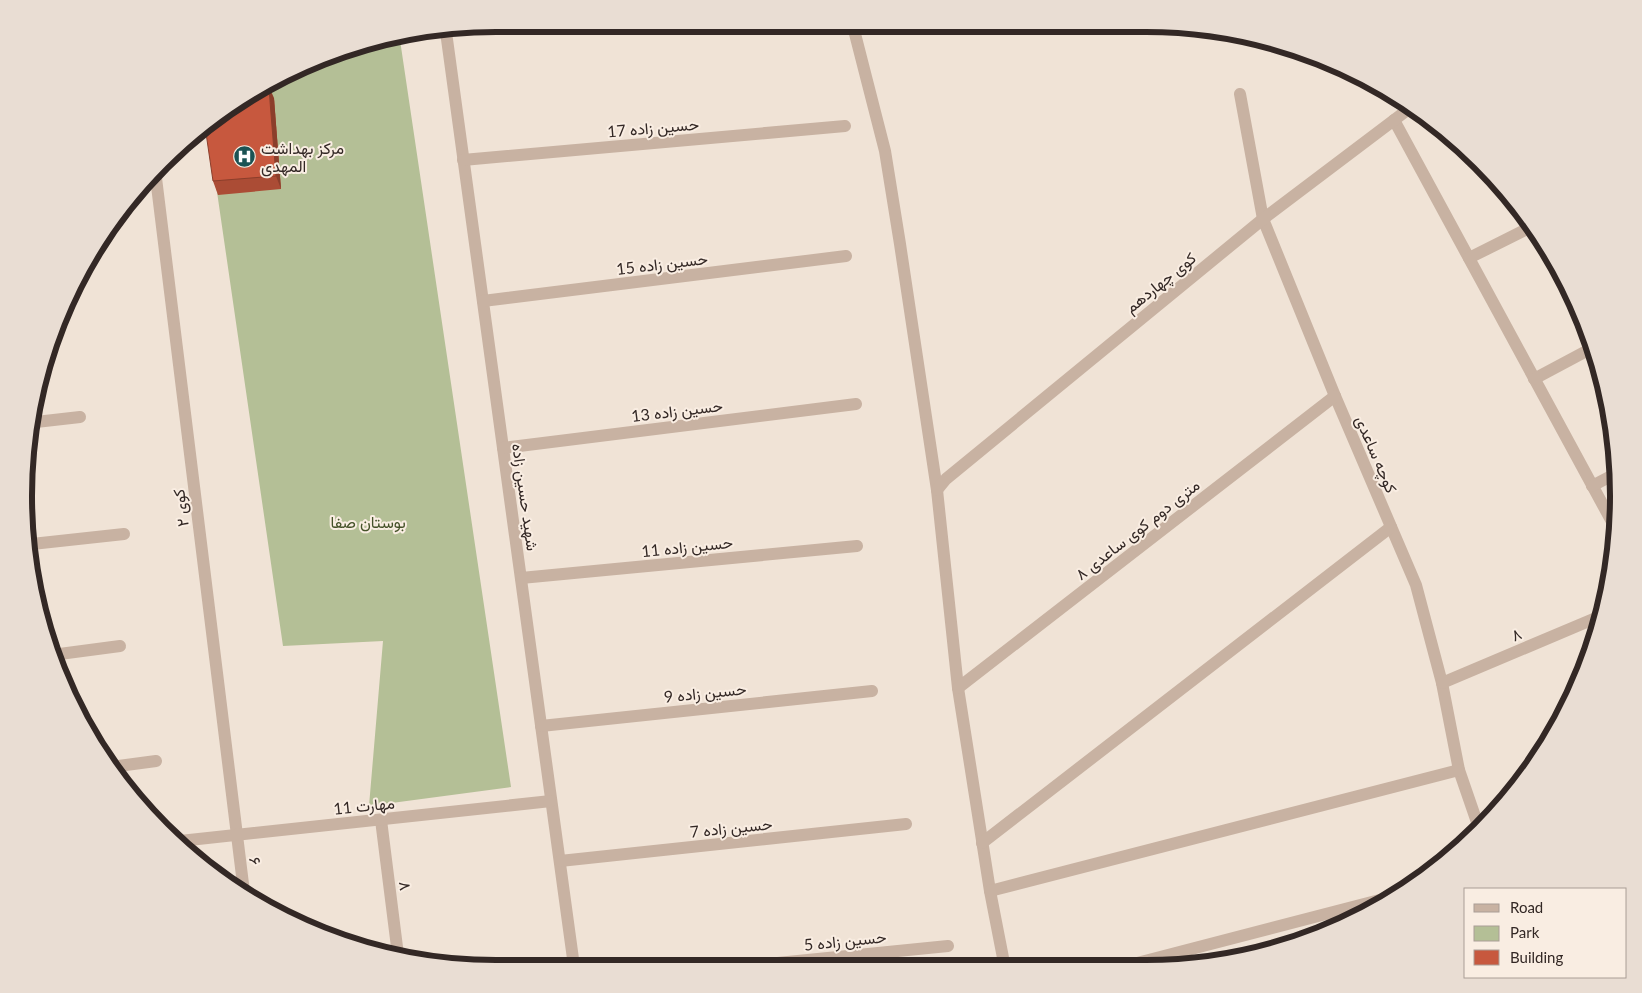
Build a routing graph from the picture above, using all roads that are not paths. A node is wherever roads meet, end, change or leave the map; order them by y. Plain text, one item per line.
1 (855, 32) edge
2 (446, 35) edge
3 (1240, 94) dead end
4 (1405, 112) edge
5 (1394, 120) junction
6 (845, 126) dead end
7 (464, 160) junction
8 (156, 181) edge
9 (1263, 219) junction
10 (1524, 229) edge
11 (846, 256) dead end
12 (1469, 258) junction
13 (483, 301) junction
14 (1586, 351) edge
15 (1534, 380) junction
16 (1335, 396) junction
17 (856, 404) dead end
18 (80, 417) dead end
19 (38, 422) edge
20 (503, 448) junction
21 (1609, 477) edge
22 (1592, 486) junction
23 (937, 490) junction
24 (1609, 517) edge
25 (1391, 527) junction
26 (124, 534) dead end
27 (35, 544) edge
28 (857, 546) dead end
29 (521, 578) junction
30 (1593, 620) edge
31 (120, 646) dead end
32 (60, 654) edge
33 (1442, 683) junction
34 (958, 688) junction
35 (872, 691) dead end
36 (541, 726) junction
37 (156, 761) dead end
38 (119, 766) edge
39 (1459, 770) junction
40 (551, 801) junction
41 (381, 820) junction
42 (1477, 821) edge
43 (906, 824) dead end
44 (236, 835) junction
45 (186, 840) edge
46 (982, 842) junction
47 (560, 861) junction
48 (243, 885) edge
49 (990, 892) junction
50 (1369, 903) edge
51 (948, 946) dead end
52 (397, 950) edge
53 (573, 960) edge
54 (807, 960) edge
55 (1003, 960) edge
56 (1149, 960) edge

1 - 23 street
2 - 7 street, شهید حسین زاده
3 - 9 street, کوچه ساعدی
4 - 5 street, کوی چهاردهم
5 - 9 street, کوی چهاردهم
5 - 12 street
6 - 7 street, حسین زاده 17
7 - 13 street, شهید حسین زاده
8 - 44 street, کوی ۲
9 - 16 street, کوچه ساعدی
9 - 23 street, کوی چهاردهم
10 - 12 street
11 - 13 street, حسین زاده 15
12 - 15 street
13 - 20 street, شهید حسین زاده
14 - 15 street
15 - 22 street
16 - 25 street, کوچه ساعدی
16 - 34 street, ۸ متری دوم کوی ساعدی
17 - 20 street, حسین زاده 13
18 - 19 street
20 - 29 street, شهید حسین زاده
21 - 22 street
22 - 24 street
23 - 34 street
25 - 33 street, کوچه ساعدی
25 - 46 street
26 - 27 street
28 - 29 street, حسین زاده 11
29 - 36 street, شهید حسین زاده
30 - 33 street, ۸
31 - 32 street
33 - 39 street, کوچه ساعدی
34 - 46 street
35 - 36 street, حسین زاده 9
36 - 40 street, شهید حسین زاده
37 - 38 street
39 - 42 street, کوچه ساعدی
39 - 49 street
40 - 41 street, مهارت 11
40 - 47 street, شهید حسین زاده
41 - 44 street, مهارت 11
41 - 52 street, ۸
43 - 47 street, حسین زاده 7
44 - 45 street, مهارت 11
44 - 48 street, ۶
46 - 49 street
47 - 53 street, شهید حسین زاده
49 - 55 street
50 - 56 street
51 - 54 street, حسین زاده 5

